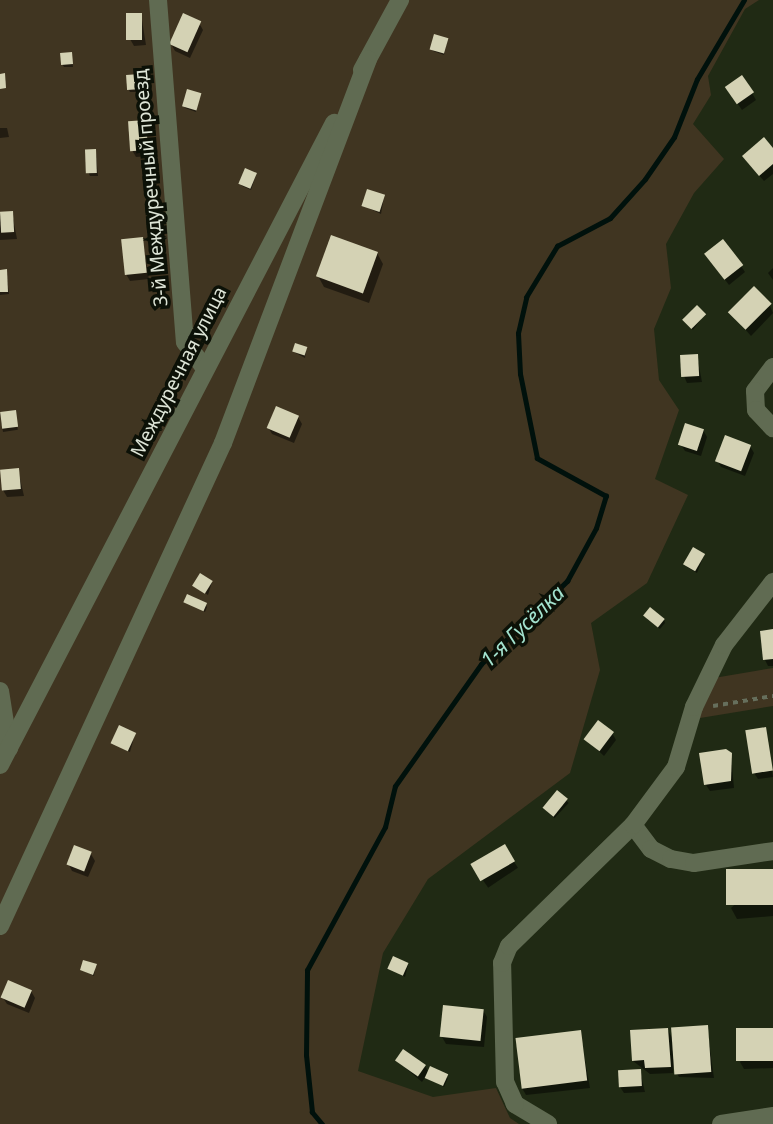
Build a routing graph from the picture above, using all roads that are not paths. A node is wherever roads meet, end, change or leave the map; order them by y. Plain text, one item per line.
1 (158, 0) edge
2 (400, 0) edge
3 (368, 60) junction
4 (204, 367) junction
5 (773, 367) edge
6 (773, 428) edge
7 (773, 582) edge
8 (0, 691) edge
9 (9, 748) junction
10 (0, 765) edge
11 (633, 825) junction
12 (773, 851) edge
13 (0, 926) edge
14 (773, 1116) edge
15 (548, 1124) edge
16 (721, 1124) edge

1 - 4 street, 3-й Междуречный проезд
2 - 3 street, Междуречная улица
3 - 4 street, Междуречная улица
3 - 13 street
4 - 9 street, Междуречная улица
5 - 6 street
7 - 11 street
8 - 9 street
9 - 10 street, Междуречная улица
11 - 12 street
11 - 15 street
14 - 16 street

